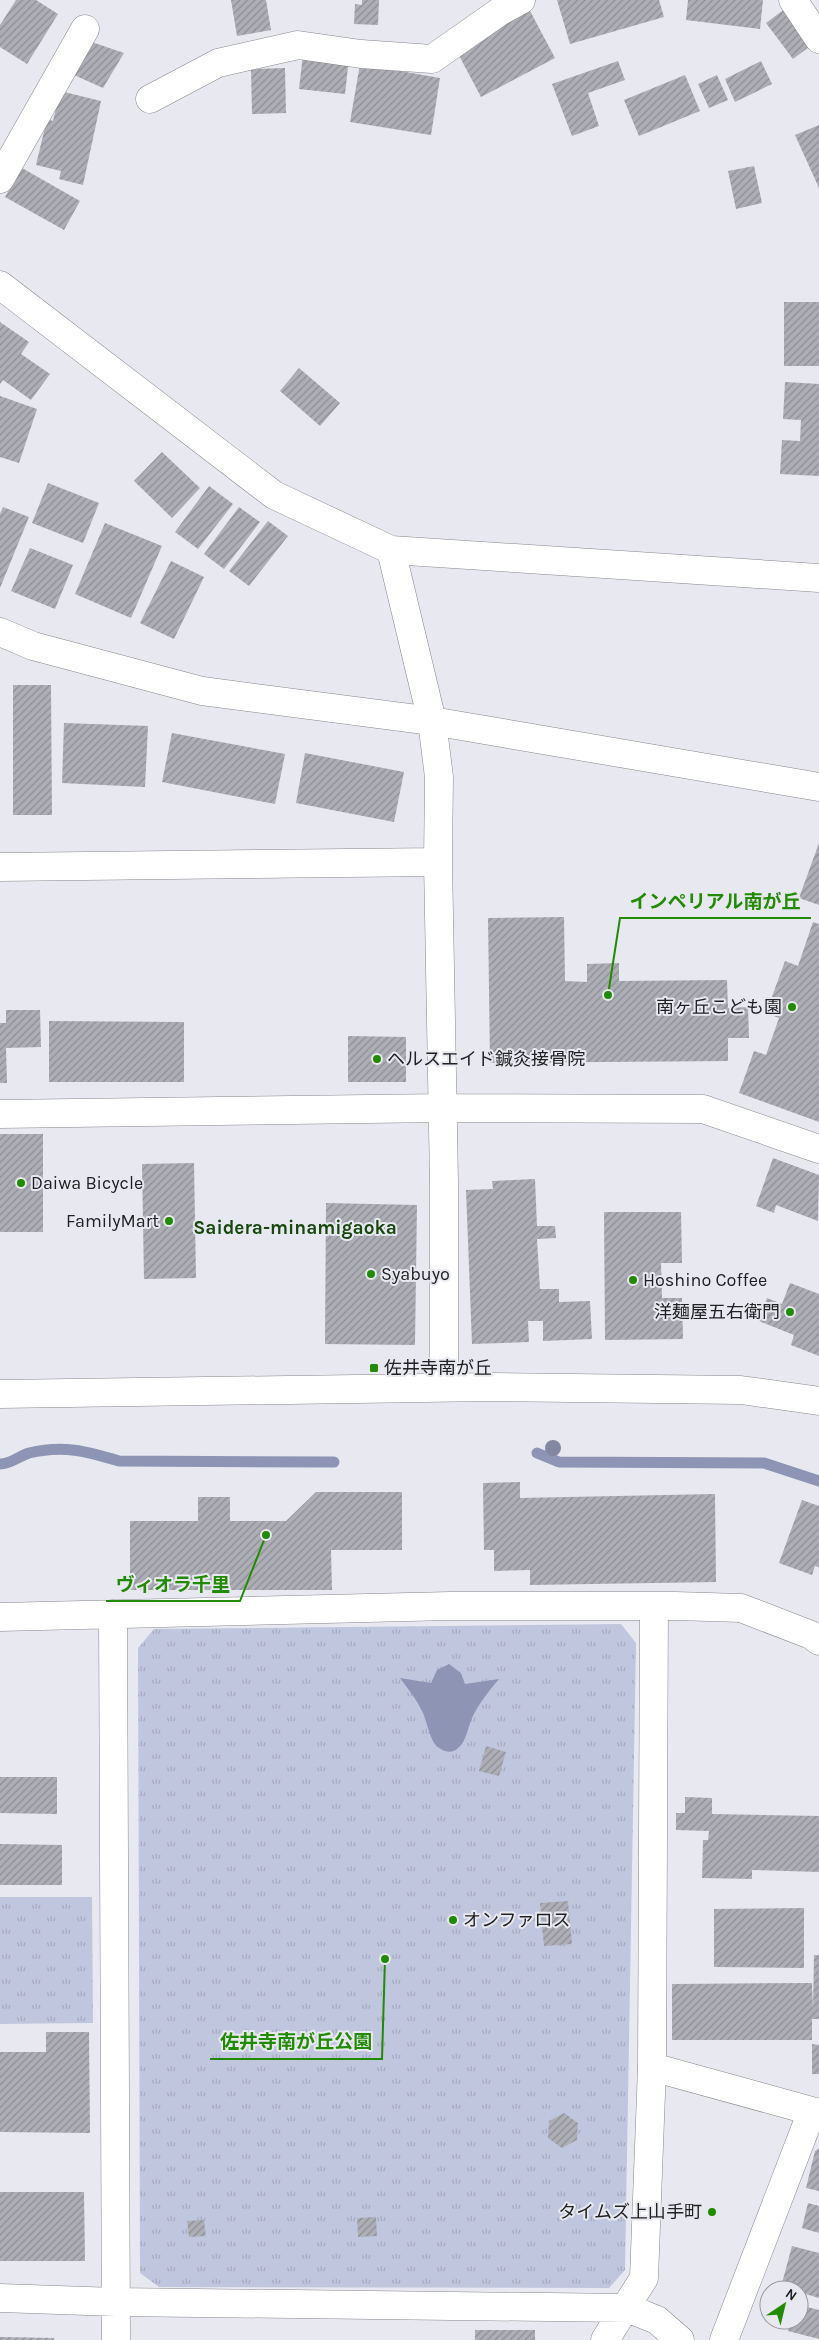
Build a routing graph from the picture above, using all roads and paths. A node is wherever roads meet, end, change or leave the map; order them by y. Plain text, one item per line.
1 (521, 0) edge
2 (793, 0) edge
3 (85, 29) dead end
4 (819, 39) edge
5 (150, 99) dead end
6 (0, 179) edge
7 (0, 285) edge
8 (391, 550) junction
9 (819, 578) edge
10 (0, 632) edge
11 (432, 721) junction
12 (819, 788) edge
13 (438, 862) junction
14 (0, 867) edge
15 (443, 1108) junction
16 (0, 1114) edge
17 (819, 1149) edge
18 (444, 1386) junction
19 (0, 1394) edge
20 (819, 1400) edge
21 (654, 1606) junction
22 (112, 1614) junction
23 (0, 1617) edge
24 (819, 1641) edge
25 (652, 2067) junction
26 (815, 2112) edge
27 (0, 2298) edge
28 (116, 2302) junction
29 (627, 2308) junction
30 (116, 2340) edge
31 (605, 2340) edge
32 (680, 2340) edge
33 (724, 2340) edge

1 - 5 street
2 - 4 street
3 - 6 street
7 - 8 street
8 - 9 street
8 - 11 street
10 - 11 street
11 - 12 street
11 - 13 street
13 - 14 street
13 - 15 street
15 - 16 street
15 - 17 street
15 - 18 street
18 - 19 street
18 - 20 street
21 - 22 street
21 - 24 street
21 - 25 street
22 - 23 street
22 - 28 street
25 - 26 street
25 - 29 street
26 - 33 street
27 - 28 street
28 - 29 street
28 - 30 street
29 - 31 street
29 - 32 street

